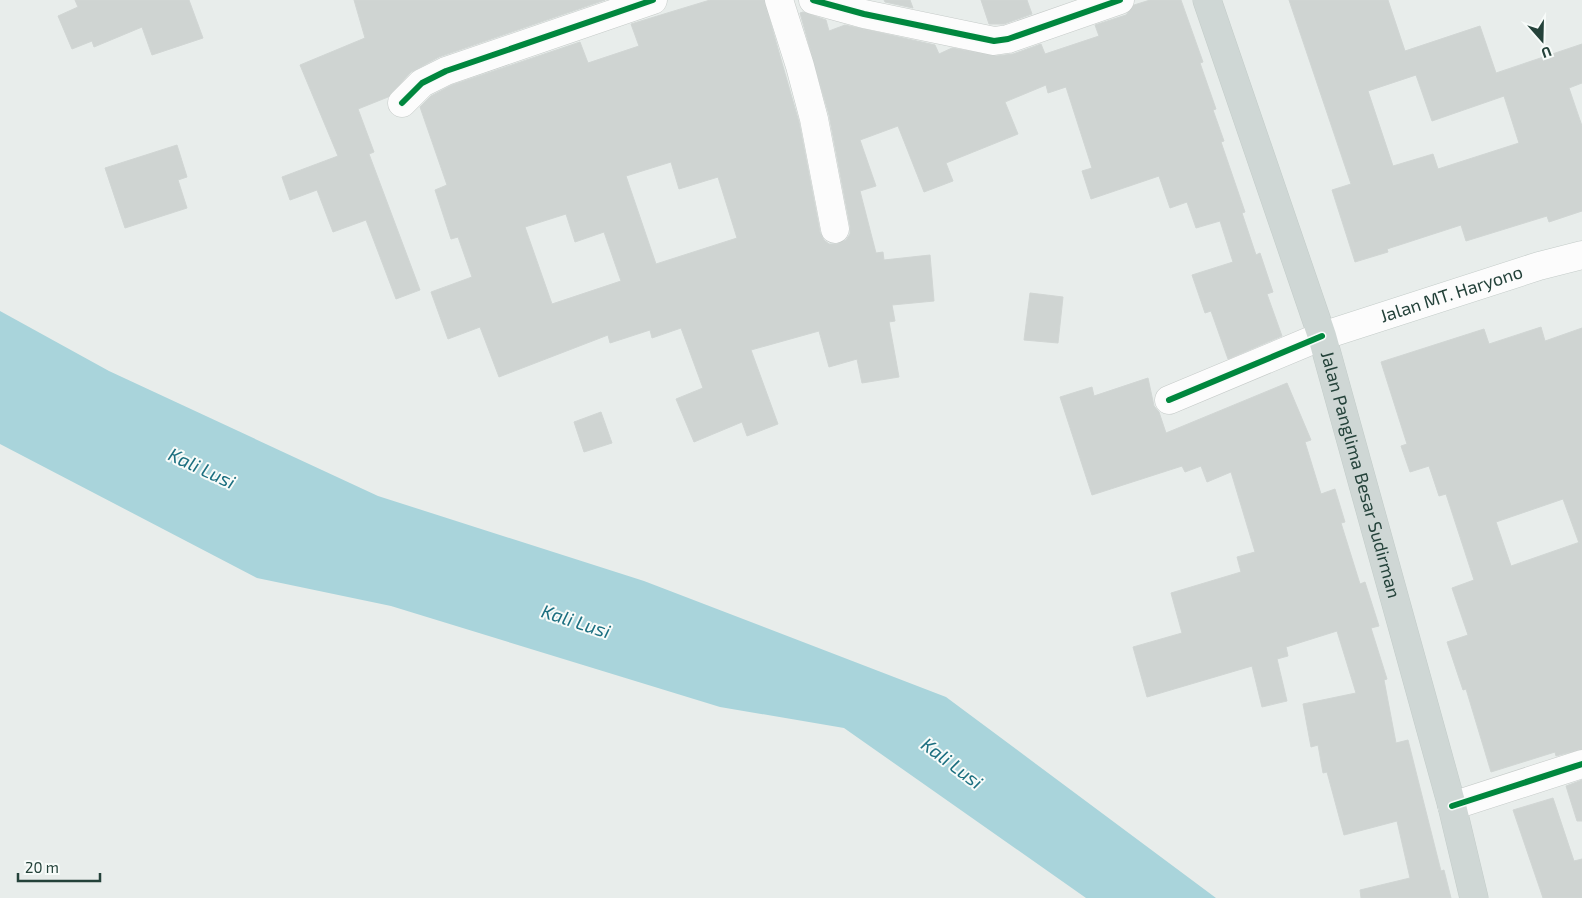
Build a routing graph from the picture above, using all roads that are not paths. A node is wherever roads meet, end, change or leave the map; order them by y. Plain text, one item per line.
1 (653, 0) edge
2 (779, 0) edge
3 (813, 0) edge
4 (1120, 0) edge
5 (1207, 0) edge
6 (402, 103) dead end
7 (835, 229) dead end
8 (1582, 255) edge
9 (1322, 336) junction
10 (1169, 400) dead end
11 (1582, 764) edge
12 (1452, 806) junction
13 (1474, 898) edge

1 - 6 street
2 - 7 street
3 - 4 street
5 - 9 main road, Jalan Panglima Besar Sudirman
8 - 9 street, Jalan MT. Haryono
9 - 10 street, Jalan MT. Haryono
9 - 12 main road, Jalan Panglima Besar Sudirman
11 - 12 street
12 - 13 main road, Jalan Panglima Besar Sudirman

